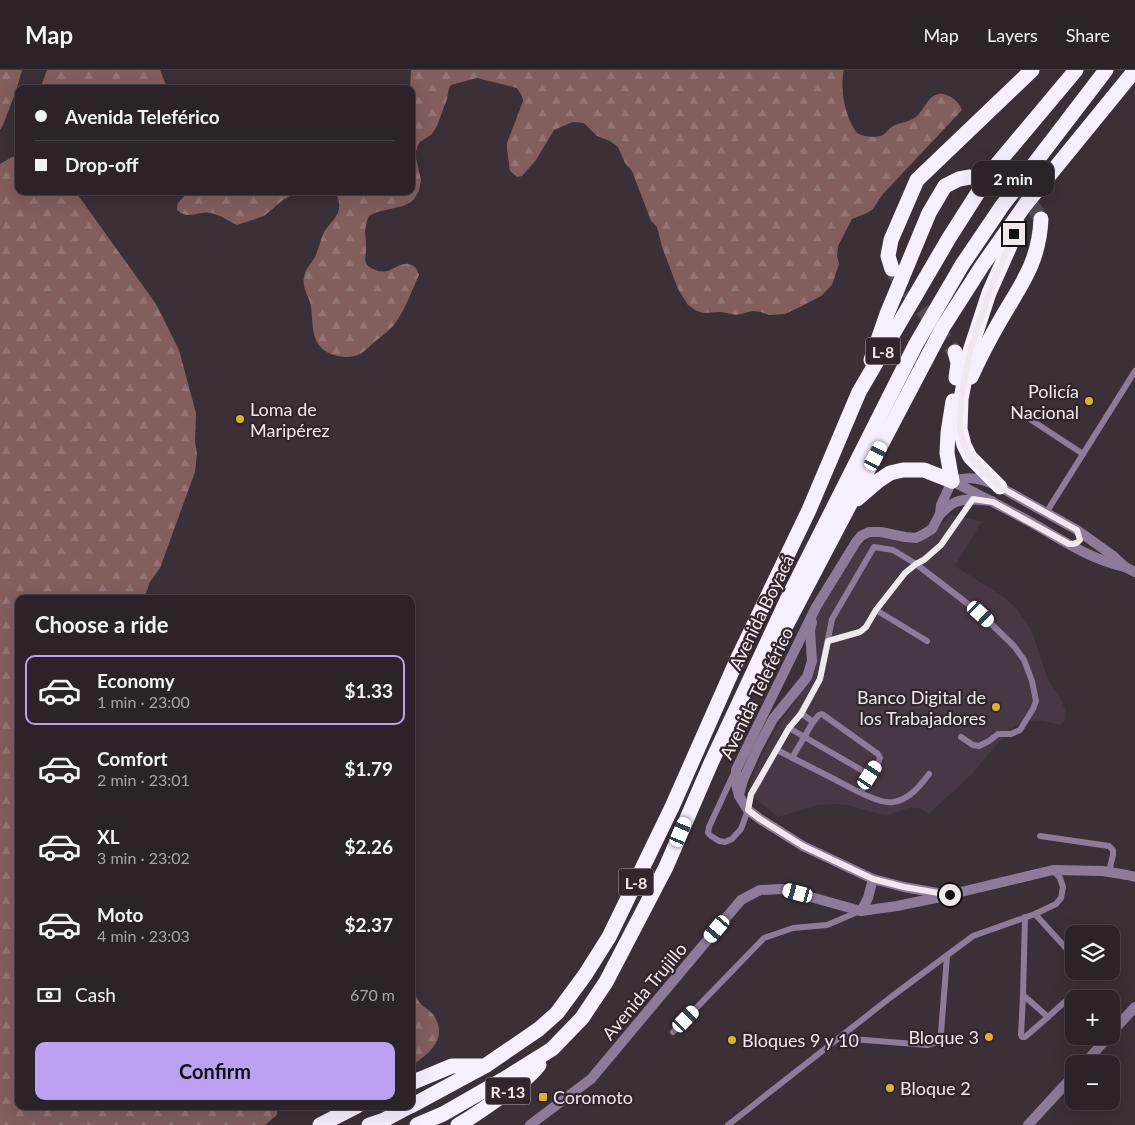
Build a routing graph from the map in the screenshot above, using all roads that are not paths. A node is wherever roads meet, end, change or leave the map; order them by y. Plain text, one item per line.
1 (1032, 70) edge
2 (1068, 70) edge
3 (1076, 70) edge
4 (1106, 70) edge
5 (1123, 70) edge
6 (1134, 70) edge
7 (1044, 106) junction
8 (1051, 142) junction
9 (970, 177) tunnel mouth
10 (1025, 205) junction
11 (1041, 219) tunnel mouth
12 (892, 270) tunnel mouth
13 (955, 352) tunnel mouth
14 (1135, 371) edge
15 (860, 392) junction
16 (961, 399) junction
17 (1016, 410) dead end
18 (1083, 454) junction
19 (952, 481) junction
20 (1000, 487) junction
21 (973, 499) junction
22 (993, 502) junction
23 (851, 505) junction
24 (1046, 513) junction
25 (940, 514) junction
26 (1077, 530) junction
27 (1069, 544) junction
28 (916, 564) junction
29 (1125, 567) junction
30 (1135, 572) edge
31 (816, 607) junction
32 (876, 610) junction
33 (828, 641) junction
34 (927, 641) dead end
35 (738, 703) junction
36 (801, 714) junction
37 (813, 722) junction
38 (789, 728) junction
39 (805, 737) junction
40 (961, 737) dead end
41 (776, 750) junction
42 (792, 758) junction
43 (736, 770) junction
44 (929, 774) dead end
45 (870, 775) junction
46 (861, 792) junction
47 (739, 796) junction
48 (748, 810) junction
49 (1040, 836) dead end
50 (1053, 870) junction
51 (1109, 872) junction
52 (1135, 877) edge
53 (873, 879) junction
54 (950, 895) junction
55 (861, 911) junction
56 (1035, 914) junction
57 (1024, 917) junction
58 (1065, 947) edge
59 (947, 956) junction
60 (1023, 995) junction
61 (1065, 1002) edge
62 (1135, 1007) edge
63 (1048, 1017) junction
64 (1120, 1023) edge
65 (673, 1032) dead end
66 (839, 1038) junction
67 (1100, 1045) edge
68 (552, 1049) junction
69 (1092, 1055) edge
70 (485, 1066) junction
71 (415, 1081) edge
72 (1065, 1085) edge
73 (415, 1104) edge
74 (349, 1110) edge
75 (403, 1110) edge
76 (730, 1124) edge
77 (320, 1125) edge
78 (369, 1125) edge
79 (417, 1125) edge
80 (458, 1125) edge
81 (530, 1125) edge
82 (1028, 1125) edge

1 - 12 highway
2 - 7 highway
3 - 7 highway, Avenida Boyacá / L-8
4 - 8 highway, Avenida Boyacá / L-8
5 - 8 highway
6 - 10 highway
7 - 15 highway, Avenida Boyacá / L-8
8 - 35 highway, Avenida Boyacá / L-8
9 - 15 highway
10 - 16 highway
10 - 23 highway
11 - 16 highway
13 - 19 highway
14 - 18 lane
15 - 70 highway, Avenida Boyacá / L-8
16 - 20 highway
17 - 18 lane
18 - 24 lane
19 - 20 street
19 - 22 street
19 - 23 highway
19 - 25 street, Avenida Teleférico
20 - 24 street
21 - 22 street, Avenida Teleférico
21 - 25 street, Avenida Teleférico
21 - 28 lane
22 - 27 street
23 - 35 highway
24 - 26 street
25 - 31 street, Avenida Teleférico
26 - 27 street
26 - 29 street
27 - 29 street
28 - 32 lane
28 - 33 lane
28 - 40 lane
29 - 30 street
31 - 43 street, Avenida Teleférico
31 - 47 street, Avenida Teleférico
32 - 33 lane
32 - 34 lane
33 - 36 lane
35 - 68 highway, Avenida Boyacá / L-8
36 - 37 lane
36 - 38 lane
37 - 39 lane
37 - 45 lane
38 - 39 lane
38 - 41 lane
39 - 42 lane
39 - 45 lane
41 - 42 lane
41 - 48 lane
42 - 46 lane
43 - 47 street, Avenida Teleférico
43 - 48 lane
44 - 46 lane
45 - 46 lane
47 - 48 street, Avenida Teleférico
48 - 53 street, Avenida Teleférico
49 - 51 lane
50 - 51 street, Avenida Trujillo
50 - 54 street, Avenida Trujillo
50 - 56 lane
51 - 52 street, Avenida Trujillo
53 - 54 street, Avenida Teleférico
53 - 55 street
54 - 55 street, Avenida Trujillo
55 - 65 lane
55 - 81 street, Avenida Trujillo
56 - 57 lane
56 - 58 lane
57 - 59 lane
57 - 60 lane
59 - 66 lane
59 - 66 lane
60 - 63 lane
60 - 63 lane
61 - 63 lane
62 - 64 street
66 - 76 lane
67 - 69 street
68 - 79 highway, Avenida Boyacá / L-8
68 - 80 highway, R-13
70 - 71 highway, R-13
70 - 73 highway, Avenida Boyacá / L-8
72 - 82 street
74 - 77 highway
75 - 78 highway, Avenida Boyacá / L-8

